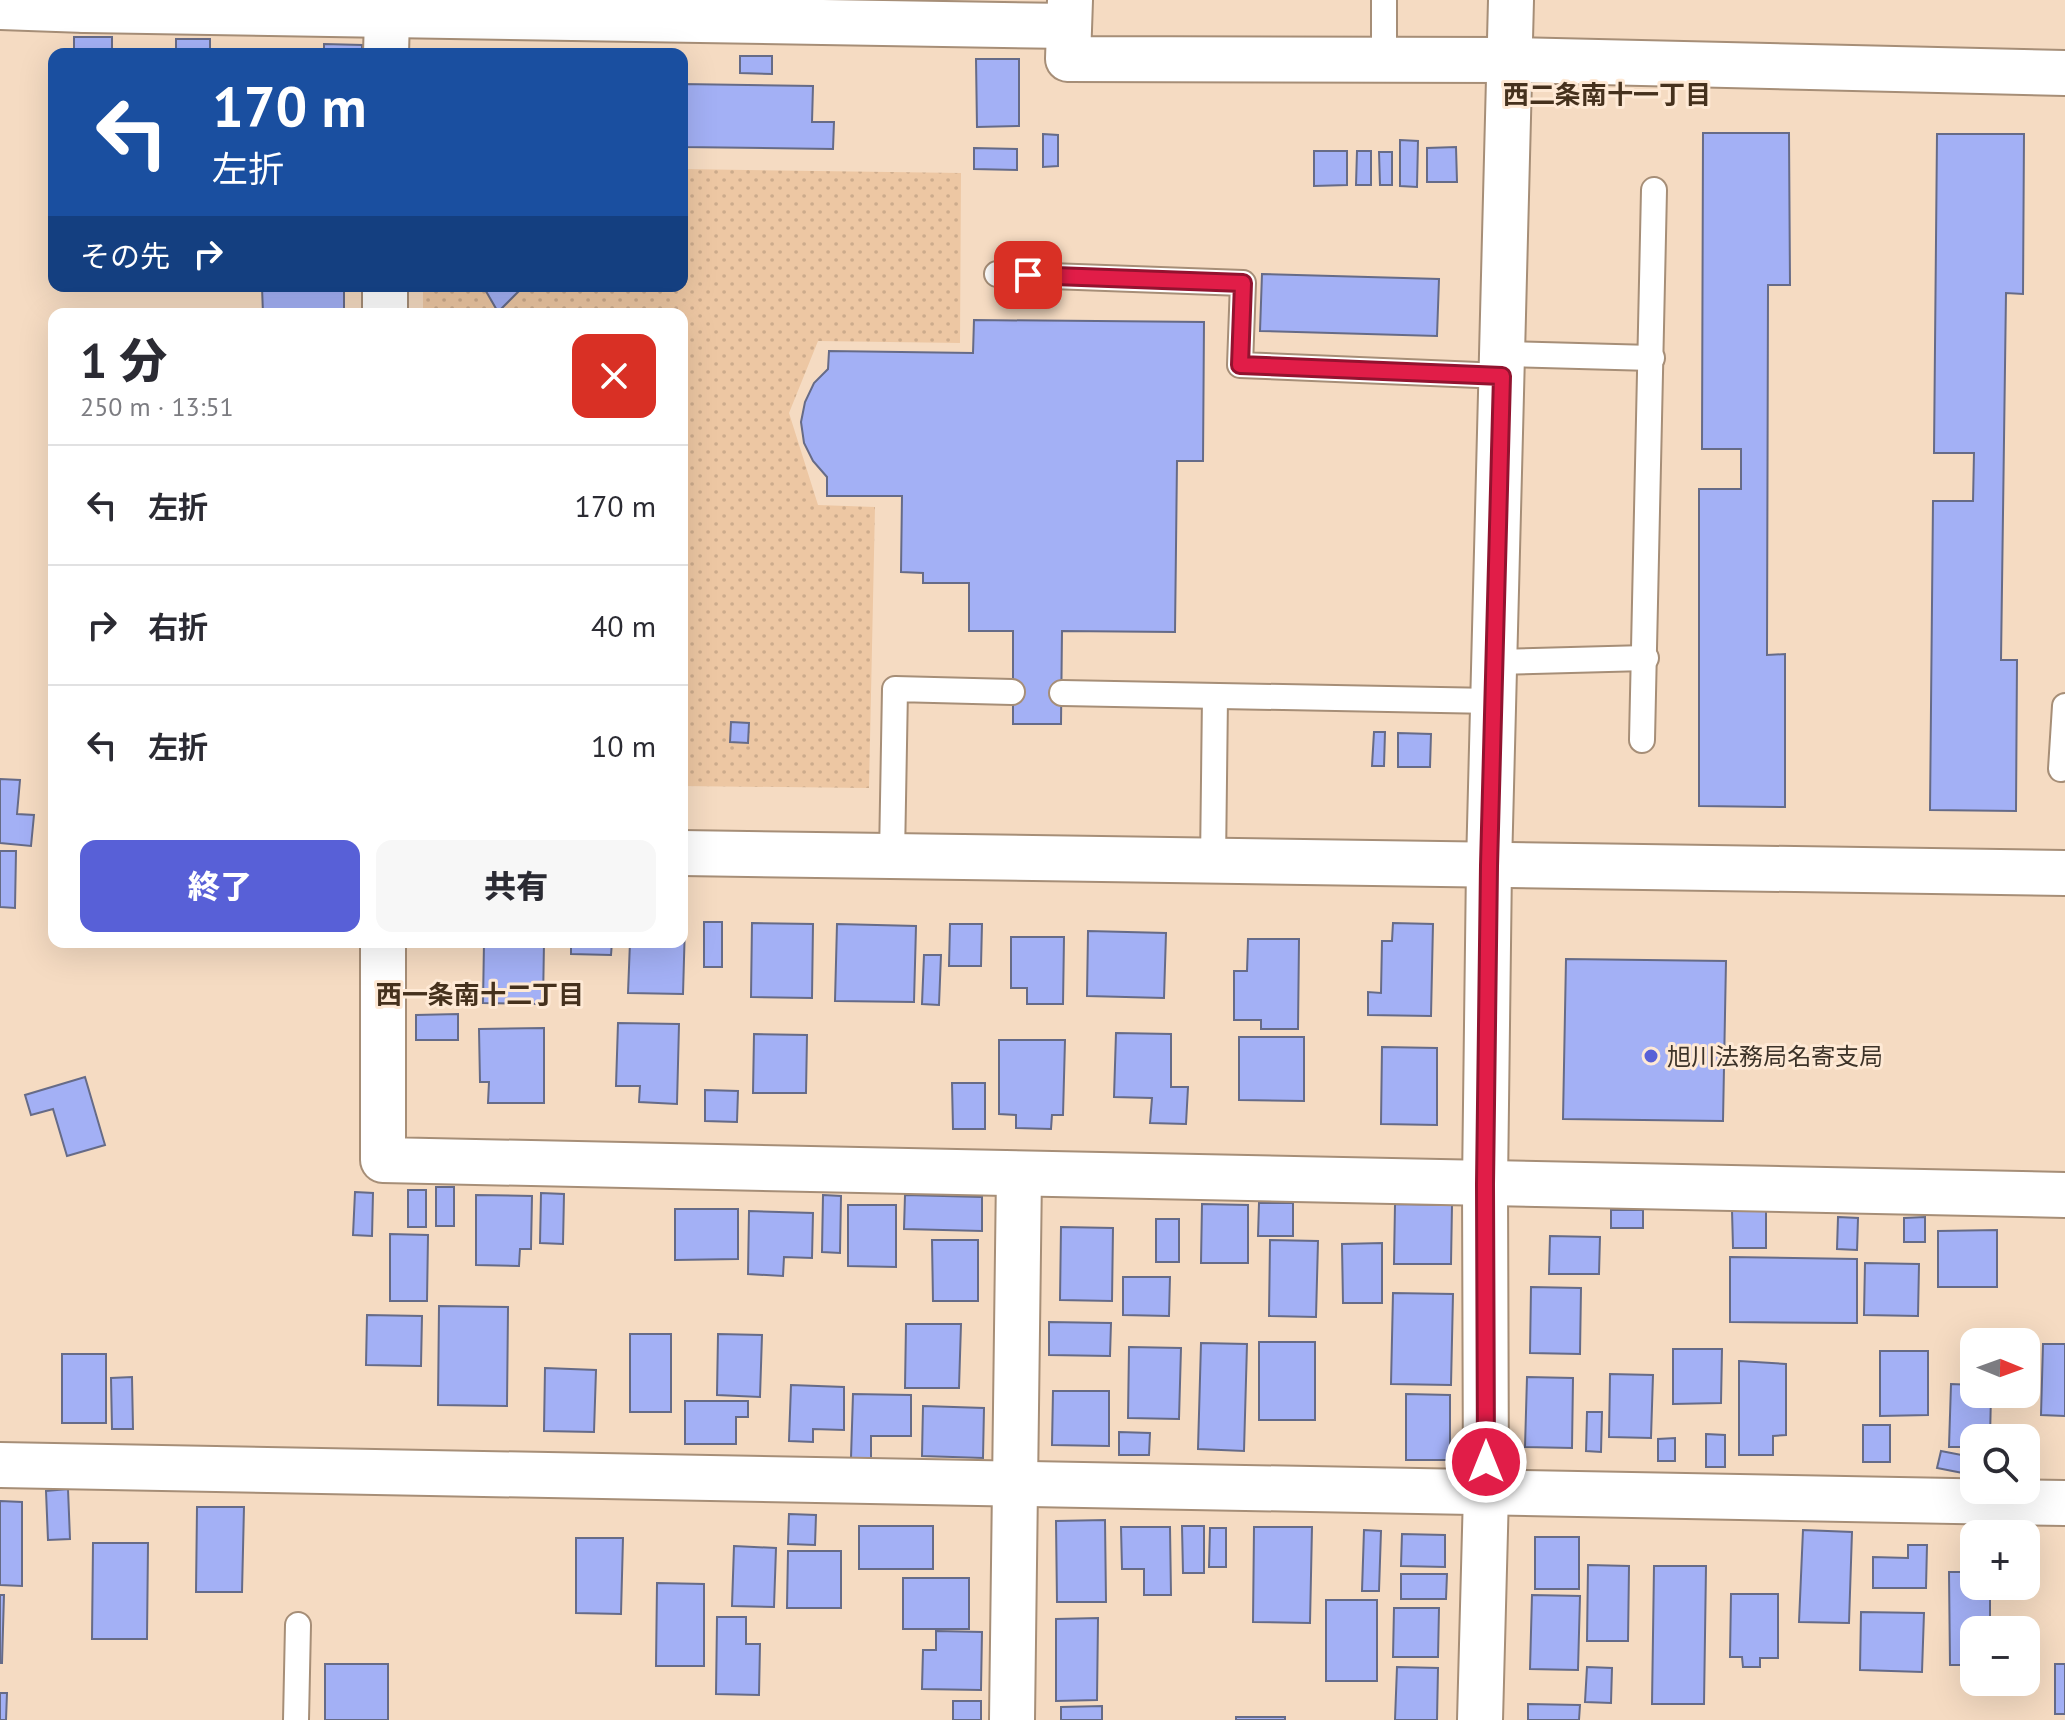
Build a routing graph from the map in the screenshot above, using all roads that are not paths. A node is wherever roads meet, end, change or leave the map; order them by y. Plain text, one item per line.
1 (1384, 0) edge
2 (1511, 0) edge
3 (85, 5) edge
4 (0, 7) edge
5 (1069, 13) edge
6 (386, 35) edge
7 (1384, 60) junction
8 (1509, 60) junction
9 (2065, 73) edge
10 (1654, 190) dead end
11 (997, 274) dead end
12 (1652, 358) junction
13 (1503, 365) junction
14 (1646, 658) junction
15 (1494, 682) junction
16 (1012, 692) dead end
17 (1062, 693) dead end
18 (1215, 697) junction
19 (2065, 706) edge
20 (1642, 740) dead end
21 (2061, 769) dead end
22 (688, 853) edge
23 (892, 856) junction
24 (1213, 862) junction
25 (1489, 866) junction
26 (2065, 873) edge
27 (383, 948) edge
28 (1019, 1174) junction
29 (1485, 1184) junction
30 (2065, 1195) edge
31 (0, 1465) edge
32 (1015, 1484) junction
33 (1486, 1493) junction
34 (2065, 1503) edge
35 (298, 1625) dead end
36 (296, 1720) edge
37 (1012, 1720) edge
38 (1480, 1720) edge

1 - 7 lane
2 - 8 street
3 - 4 street
3 - 6 street
5 - 6 street
5 - 7 street
7 - 8 street
8 - 9 street
8 - 13 street
10 - 12 lane
11 - 13 lane
12 - 13 lane
12 - 14 lane
13 - 15 street
14 - 15 lane
14 - 20 lane
15 - 18 lane
15 - 25 street
16 - 23 lane
17 - 18 lane
18 - 24 lane
19 - 21 lane
22 - 23 street
23 - 24 street
24 - 25 street
25 - 26 street
25 - 29 street
27 - 28 street
28 - 29 street
28 - 32 street
29 - 30 street
29 - 33 street
31 - 32 street
32 - 33 street
32 - 37 street
33 - 34 street
33 - 38 street
35 - 36 lane

